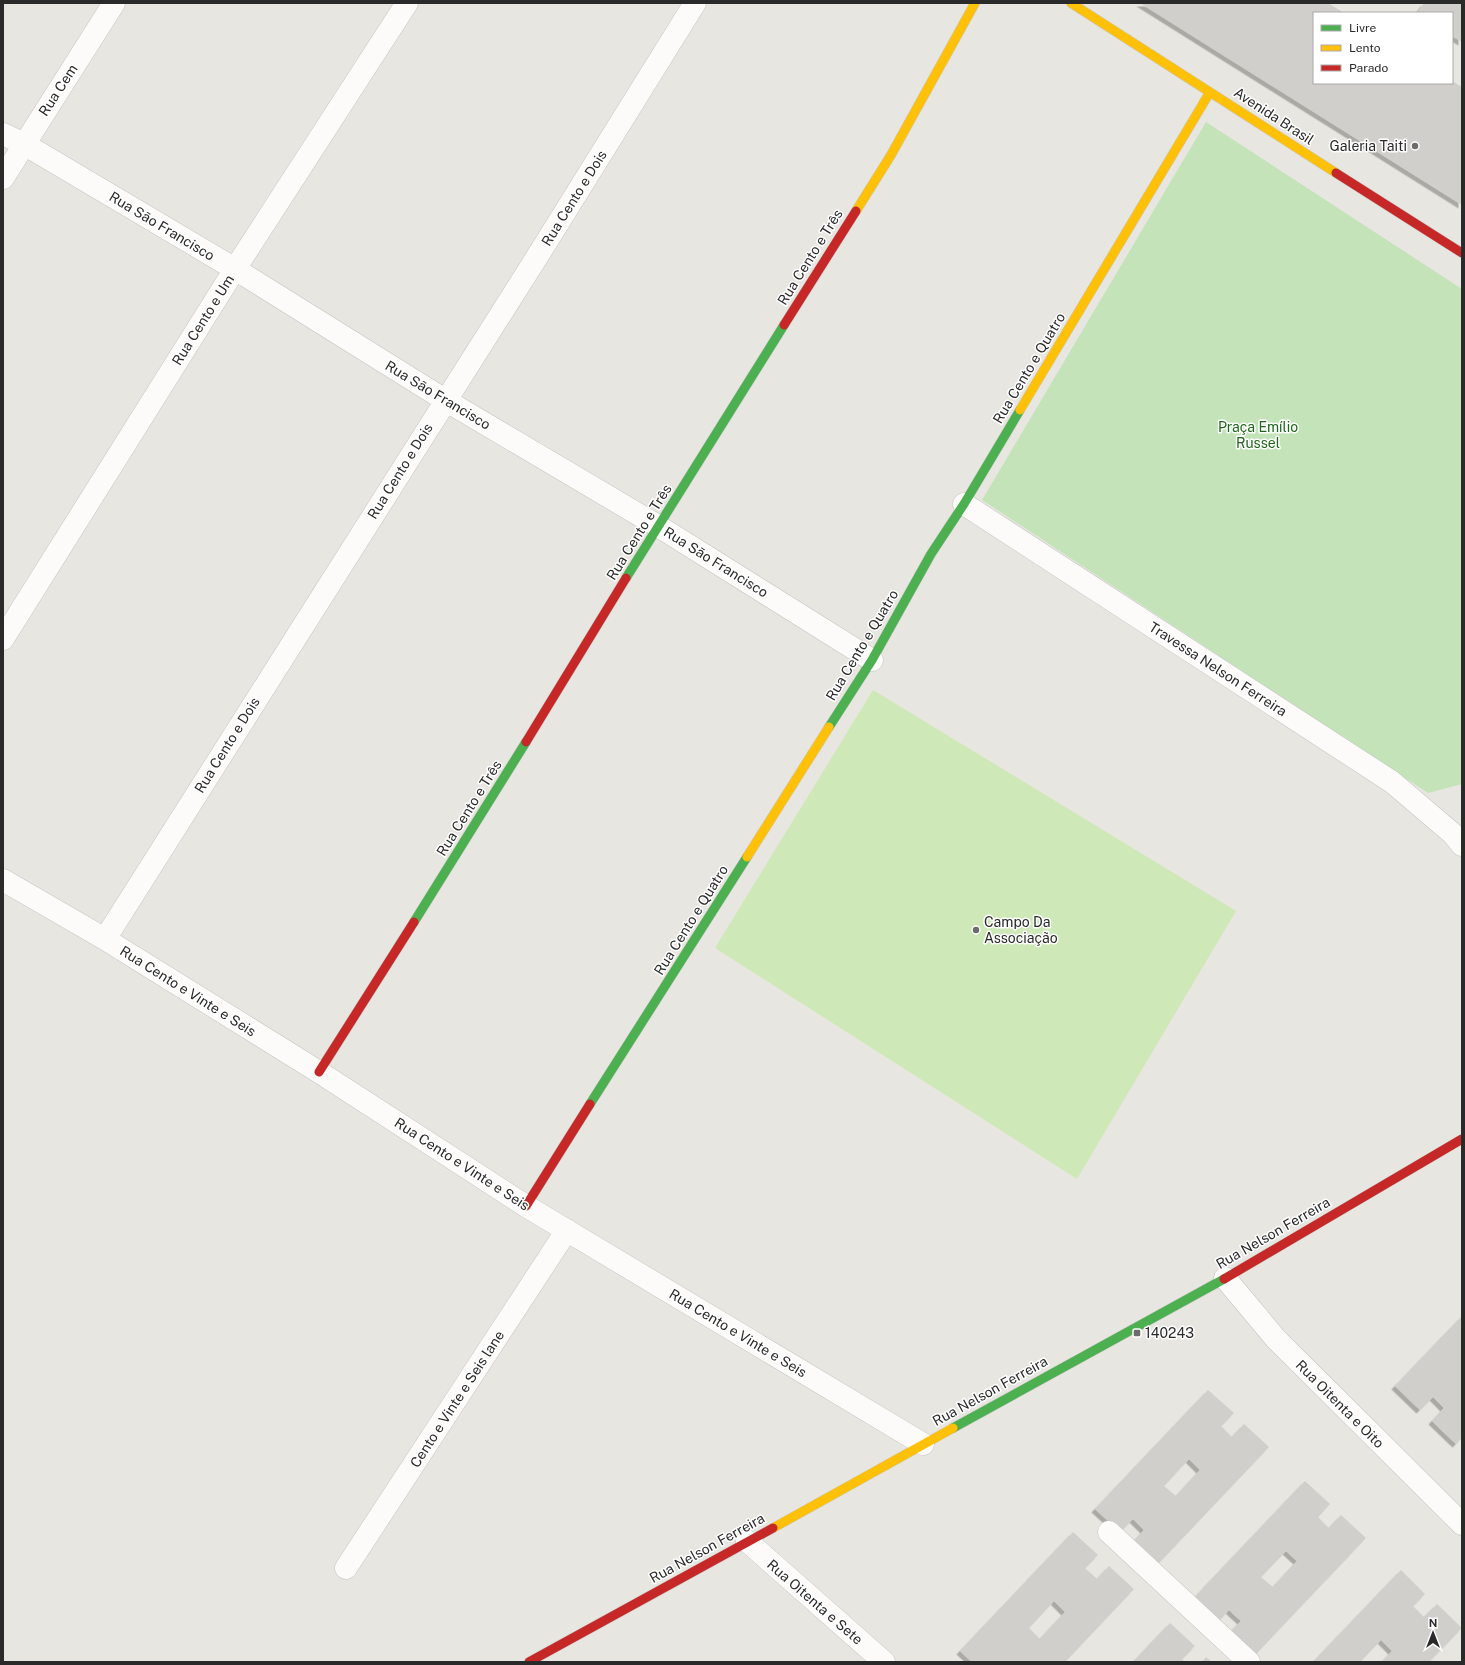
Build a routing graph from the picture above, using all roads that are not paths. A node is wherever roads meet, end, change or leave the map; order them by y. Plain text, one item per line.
1 (114, 3) edge
2 (407, 3) edge
3 (695, 3) edge
4 (976, 3) edge
5 (1071, 3) edge
6 (1210, 92) junction
7 (3, 134) edge
8 (24, 144) junction
9 (3, 178) edge
10 (1462, 253) edge
11 (235, 269) junction
12 (445, 400) junction
13 (964, 504) junction
14 (658, 526) junction
15 (3, 639) edge
16 (872, 660) junction
17 (1459, 836) edge
18 (3, 880) edge
19 (105, 939) junction
20 (319, 1072) junction
21 (1462, 1139) edge
22 (526, 1206) junction
23 (567, 1230) junction
24 (1225, 1278) junction
25 (923, 1444) junction
26 (1462, 1524) edge
27 (1109, 1532) dead end
28 (747, 1541) junction
29 (346, 1568) dead end
30 (529, 1662) edge
31 (884, 1662) edge
32 (1249, 1662) edge

1 - 8 street, Rua Cem
2 - 11 street, Rua Cento e Um
3 - 12 street, Rua Cento e Dois
4 - 14 street, Rua Cento e Três
5 - 6 street, Avenida Brasil
6 - 10 street, Avenida Brasil
6 - 13 street, Rua Cento e Quatro
7 - 8 street, Rua São Francisco
8 - 9 street, Rua Cem
8 - 11 street, Rua São Francisco
11 - 12 street, Rua São Francisco
11 - 15 street, Rua Cento e Um
12 - 14 street, Rua São Francisco
12 - 19 street, Rua Cento e Dois
13 - 16 street, Rua Cento e Quatro
13 - 17 street, Travessa Nelson Ferreira
14 - 16 street, Rua São Francisco
14 - 20 street, Rua Cento e Três
16 - 22 street, Rua Cento e Quatro
18 - 19 street, Rua Cento e Vinte e Seis
19 - 20 street, Rua Cento e Vinte e Seis
20 - 22 street, Rua Cento e Vinte e Seis
21 - 24 street, Rua Nelson Ferreira
22 - 23 street, Rua Cento e Vinte e Seis
23 - 25 street, Rua Cento e Vinte e Seis
23 - 29 street, Cento e Vinte e Seis lane
24 - 25 street, Rua Nelson Ferreira
24 - 26 street, Rua Oitenta e Oito
25 - 28 street, Rua Nelson Ferreira
27 - 32 street
28 - 30 street, Rua Nelson Ferreira
28 - 31 street, Rua Oitenta e Sete

